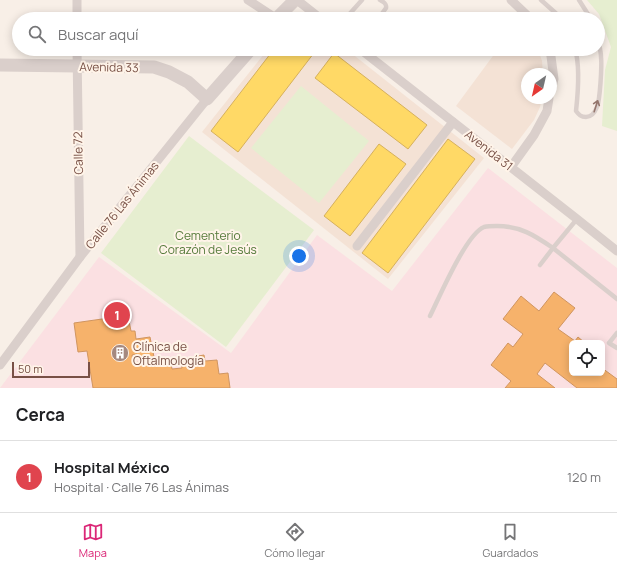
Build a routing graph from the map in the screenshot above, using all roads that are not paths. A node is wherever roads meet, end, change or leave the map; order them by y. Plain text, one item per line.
1 (77, 0) edge
2 (248, 0) edge
3 (296, 0) edge
4 (362, 0) edge
5 (380, 0) edge
6 (511, 0) edge
7 (541, 0) edge
8 (579, 0) edge
9 (77, 12) edge
10 (266, 12) edge
11 (283, 12) edge
12 (312, 12) edge
13 (351, 12) edge
14 (383, 12) edge
15 (524, 12) edge
16 (554, 12) edge
17 (587, 12) edge
18 (77, 56) edge
19 (245, 56) edge
20 (369, 56) edge
21 (551, 56) edge
22 (577, 56) edge
23 (601, 56) edge
24 (0, 65) edge
25 (77, 66) junction
26 (553, 68) edge
27 (207, 99) junction
28 (548, 104) edge
29 (453, 122) junction
30 (510, 167) junction
31 (577, 219) junction
32 (357, 246) dead end
33 (553, 248) junction
34 (617, 251) edge
35 (80, 257) junction
36 (540, 264) dead end
37 (617, 298) edge
38 (430, 316) dead end
39 (617, 333) edge
40 (617, 348) edge
41 (0, 365) edge

1 - 9 street
2 - 10 street
3 - 11 street
3 - 12 street
4 - 13 lane
5 - 14 lane
6 - 15 street
7 - 16 lane
8 - 17 lane
18 - 25 street, Calle 72
19 - 27 street, Calle 76 Las Ánimas
20 - 29 street, Avenida 31
21 - 26 street
22 -> 23 lane
24 - 25 street, Avenida 33
25 - 27 street, Avenida 33
25 - 35 street, Calle 72
27 - 35 street, Calle 76 Las Ánimas
28 - 30 street
29 - 30 street, Avenida 31
29 - 32 street
30 - 31 street, Avenida 31
31 - 33 lane
31 - 34 street, Avenida 31
33 - 36 lane
33 - 37 lane
33 - 38 lane
35 - 41 street, Calle 76 Las Ánimas
39 - 40 lane

